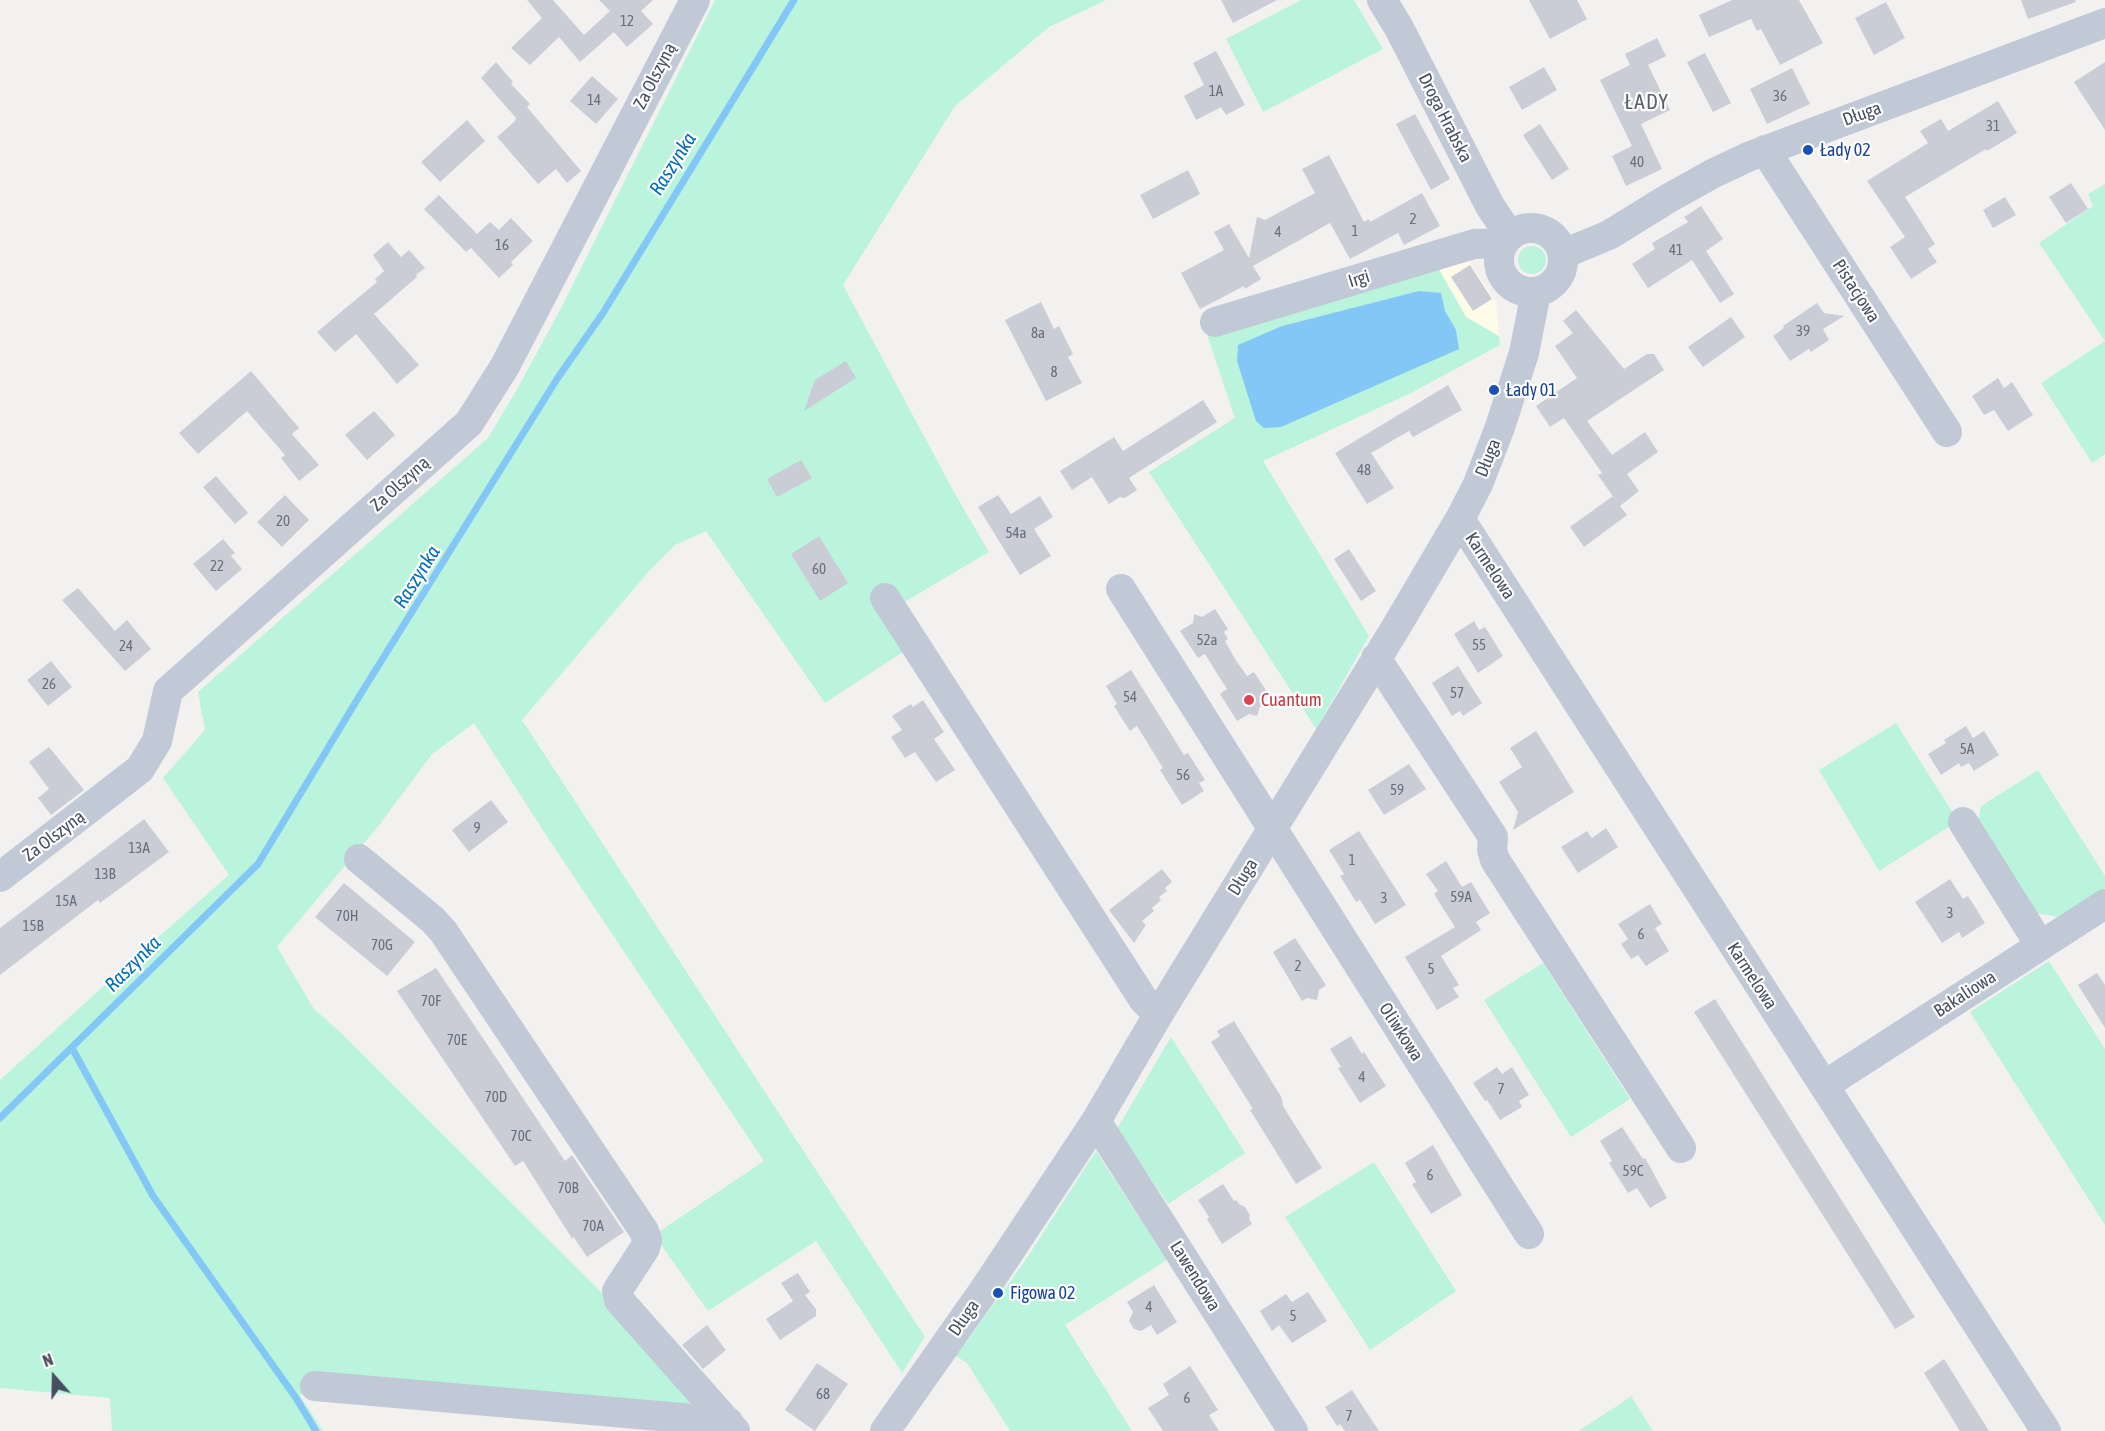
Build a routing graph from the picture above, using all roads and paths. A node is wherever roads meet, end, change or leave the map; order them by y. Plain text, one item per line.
1 (695, 0) edge
2 (1382, 0) edge
3 (2105, 23) edge
4 (1765, 150) junction
5 (1507, 239) junction
6 (1563, 254) junction
7 (1536, 292) junction
8 (1215, 322) dead end
9 (1947, 432) dead end
10 (1460, 519) junction
11 (1121, 589) dead end
12 (885, 598) dead end
13 (1376, 658) junction
14 (1963, 822) dead end
15 (1272, 830) junction
16 (359, 859) dead end
17 (0, 877) edge
18 (2105, 904) edge
19 (2040, 945) junction
20 (1158, 1015) junction
21 (1825, 1085) junction
22 (1096, 1121) junction
23 (1681, 1148) dead end
24 (1530, 1234) dead end
25 (315, 1386) dead end
26 (731, 1426) edge
27 (885, 1431) edge
28 (1293, 1431) edge
29 (2046, 1431) edge

1 - 17 street, Za Olszyną
2 - 5 street, Droga Hrabska
3 - 4 street, Długa
4 - 6 street, Długa
4 - 9 street, Pistacjowa
5 - 6 street
5 - 7 street
5 - 8 street, Irgi
6 - 7 street
7 - 10 street, Długa
10 - 13 street, Długa
10 - 21 street, Karmelowa
11 - 15 street, Oliwkowa
12 - 20 street
13 - 15 street, Długa
13 - 23 street
14 - 19 street
15 - 20 street, Długa
15 - 24 street, Oliwkowa
16 - 26 street
18 - 19 street, Bakaliowa
19 - 21 street, Bakaliowa
20 - 22 street, Długa
21 - 29 street, Karmelowa
22 - 27 street, Długa
22 - 28 street, Lawendowa
25 - 26 street

